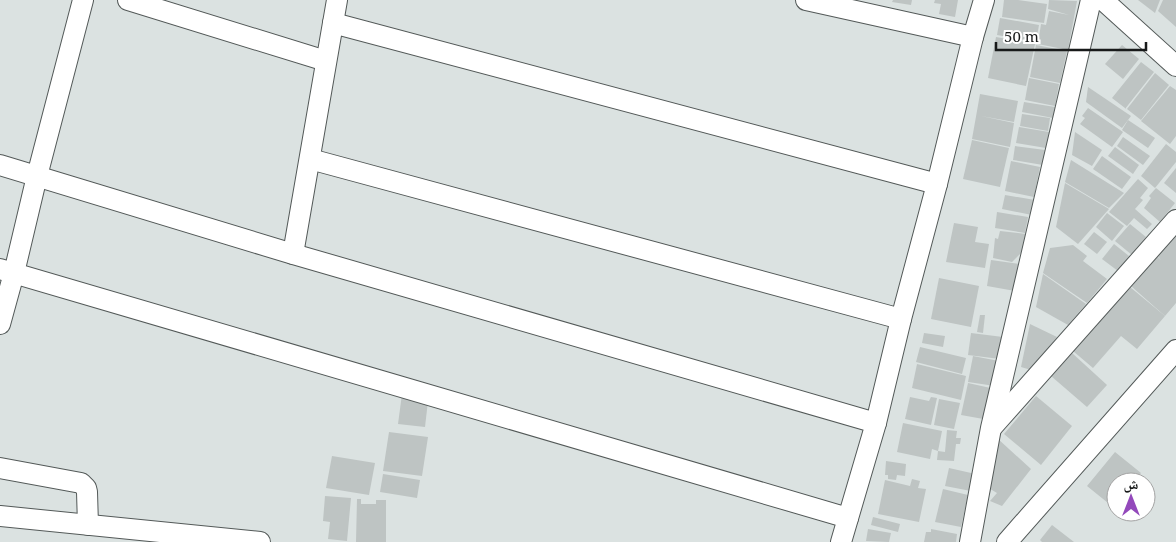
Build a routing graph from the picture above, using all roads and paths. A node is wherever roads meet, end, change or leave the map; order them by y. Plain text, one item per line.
1 (82, 0) edge
2 (128, 0) edge
3 (337, 0) edge
4 (806, 0) edge
5 (984, 0) edge
6 (1091, 0) edge
7 (1103, 0) edge
8 (333, 23) junction
9 (973, 37) junction
10 (326, 61) junction
11 (1176, 66) edge
12 (310, 159) junction
13 (0, 165) edge
14 (37, 176) junction
15 (937, 184) junction
16 (1176, 220) edge
17 (293, 254) junction
18 (7, 271) edge
19 (901, 319) junction
20 (0, 324) edge
21 (1176, 350) edge
22 (876, 423) junction
23 (991, 428) junction
24 (0, 468) edge
25 (0, 516) edge
26 (848, 518) junction
27 (88, 525) junction
28 (260, 542) edge
29 (841, 542) edge
30 (970, 542) edge
31 (1007, 542) edge

1 - 14 street
2 - 10 street
3 - 8 street
4 - 9 street
5 - 9 street
6 - 23 street
7 - 11 street
8 - 10 street
8 - 15 street
9 - 15 street
10 - 12 street
12 - 17 street
12 - 19 street
13 - 14 street
14 - 17 street
14 - 18 street
15 - 19 street
16 - 23 street
17 - 22 street
18 - 20 street
18 - 26 street
19 - 22 street
21 - 31 street
22 - 26 street
23 - 30 street
24 - 27 street
25 - 27 street
26 - 29 street
27 - 28 street

